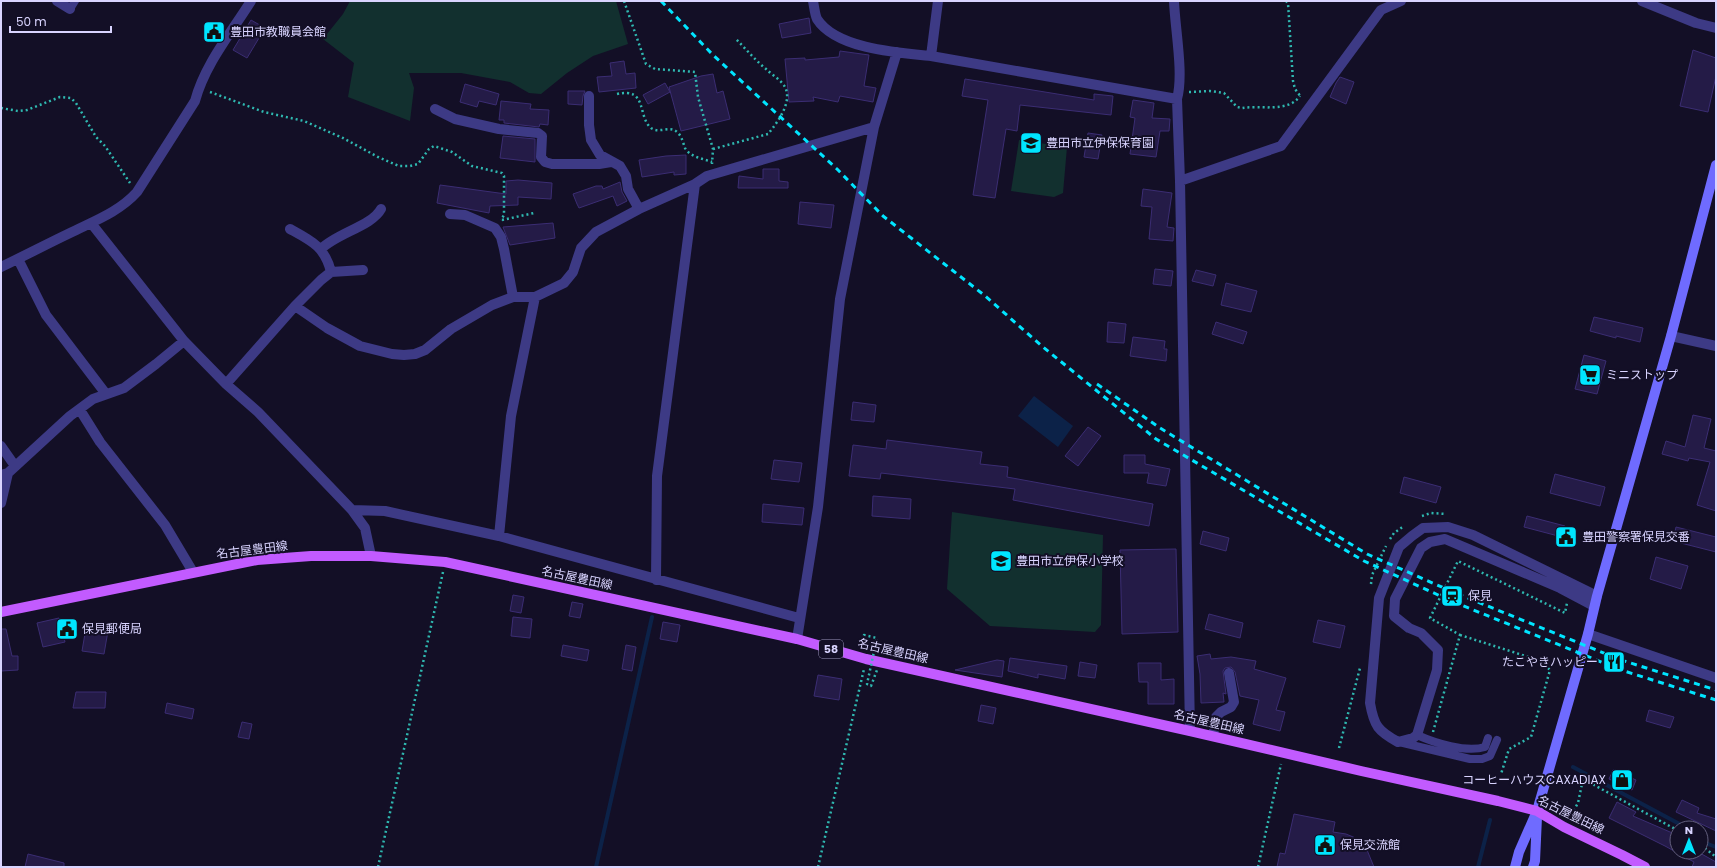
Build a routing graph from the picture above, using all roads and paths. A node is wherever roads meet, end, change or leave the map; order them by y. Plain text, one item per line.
1 (57, 1) edge
2 (251, 1) edge
3 (624, 1) edge
4 (813, 1) edge
5 (938, 1) edge
6 (1174, 1) edge
7 (1286, 1) edge
8 (1401, 1) edge
9 (1642, 1) edge
10 (73, 5) edge
11 (1716, 28) edge
12 (735, 38) dead end
13 (897, 52) junction
14 (931, 56) junction
15 (199, 86) junction
16 (617, 94) dead end
17 (589, 96) dead end
18 (1178, 96) junction
19 (1300, 96) junction
20 (1315, 101) junction
21 (1, 108) edge
22 (435, 109) dead end
23 (874, 127) junction
24 (714, 149) junction
25 (611, 162) junction
26 (712, 162) junction
27 (1716, 165) edge
28 (712, 175) junction
29 (1180, 181) junction
30 (695, 184) junction
31 (137, 192) junction
32 (639, 209) junction
33 (381, 210) dead end
34 (534, 213) dead end
35 (450, 214) dead end
36 (502, 220) junction
37 (91, 223) junction
38 (495, 228) junction
39 (290, 230) dead end
40 (321, 249) junction
41 (18, 259) junction
42 (1, 267) edge
43 (363, 270) dead end
44 (330, 272) junction
45 (513, 297) junction
46 (535, 297) junction
47 (295, 306) junction
48 (1671, 336) junction
49 (184, 341) junction
50 (1716, 346) edge
51 (226, 384) junction
52 (106, 394) junction
53 (80, 410) junction
54 (1, 446) edge
55 (8, 471) edge
56 (1, 503) edge
57 (352, 510) junction
58 (498, 536) junction
59 (371, 556) junction
60 (445, 562) junction
61 (193, 572) junction
62 (1372, 575) dead end
63 (656, 580) junction
64 (1371, 587) dead end
65 (1597, 596) junction
66 (1566, 606) dead end
67 (1594, 606) junction
68 (1, 612) edge
69 (799, 618) junction
70 (1588, 634) junction
71 (1460, 635) junction
72 (797, 639) junction
73 (871, 648) dead end
74 (866, 659) junction
75 (1361, 665) dead end
76 (877, 670) dead end
77 (1229, 673) dead end
78 (1716, 678) edge
79 (1190, 730) junction
80 (1417, 735) junction
81 (1213, 736) junction
82 (1488, 738) dead end
83 (1497, 740) dead end
84 (1431, 741) junction
85 (1398, 742) junction
86 (1339, 748) dead end
87 (1284, 753) junction
88 (1501, 774) dead end
89 (1537, 811) junction
90 (1571, 815) dead end
91 (1669, 826) edge
92 (378, 867) edge
93 (818, 867) edge
94 (1258, 867) edge
95 (1515, 867) edge
96 (1533, 867) edge
97 (1645, 867) edge

1 - 10 street
2 - 15 street
3 - 24 path
4 - 13 street
5 - 14 street
6 - 18 street
7 - 19 path
8 - 20 street
9 - 11 street
12 - 24 path
13 - 14 street
13 - 23 street
14 - 18 street
15 - 31 street
15 - 36 path
16 - 26 path
17 - 25 street
18 - 19 path
18 - 29 street
19 - 20 path
20 - 29 street
21 - 31 path
22 - 25 street
23 - 28 street
23 - 69 street
24 - 26 path
25 - 32 street
26 - 28 path
27 - 48 street
28 - 30 street
29 - 79 street
30 - 32 street
30 - 63 street
31 - 37 street
32 - 46 street
33 - 40 street
34 - 36 path
35 - 38 street
36 - 38 path
37 - 41 street
37 - 49 street
38 - 45 street
39 - 40 street
40 - 44 street
41 - 42 street
41 - 52 street
43 - 44 street
44 - 47 street
45 - 46 street
45 - 47 street
46 - 58 street
47 - 51 street
48 - 50 street
48 - 65 street
49 - 51 street
49 - 52 street
51 - 57 street
52 - 53 street
53 - 55 street
53 - 61 street
54 - 55 street
55 - 56 street
57 - 58 street
57 - 59 street
58 - 63 street
59 - 60 main road, 名古屋豊田線 / 58
59 - 61 main road, 名古屋豊田線 / 58
60 - 72 main road, 名古屋豊田線 / 58
60 - 92 path
61 - 68 main road, 名古屋豊田線 / 58
62 - 64 path
63 - 69 street
65 - 67 street
65 - 85 street
66 - 71 path
67 - 70 street
67 - 80 street
69 - 72 street
70 - 78 street
70 - 89 street
71 - 84 path
71 - 88 path
72 - 74 main road, 名古屋豊田線 / 58
73 - 76 path, bridge
74 - 79 main road, 名古屋豊田線 / 58
74 - 93 path
75 - 86 path
77 - 81 street
79 - 81 main road, 名古屋豊田線 / 58
80 - 84 lane
80 - 85 street
81 - 87 main road, 名古屋豊田線 / 58
82 - 84 lane
83 - 85 lane
87 - 89 main road, 名古屋豊田線 / 58
87 - 94 path
89 - 95 street
89 - 96 street
89 - 97 main road, 名古屋豊田線 / 58
90 - 91 path

